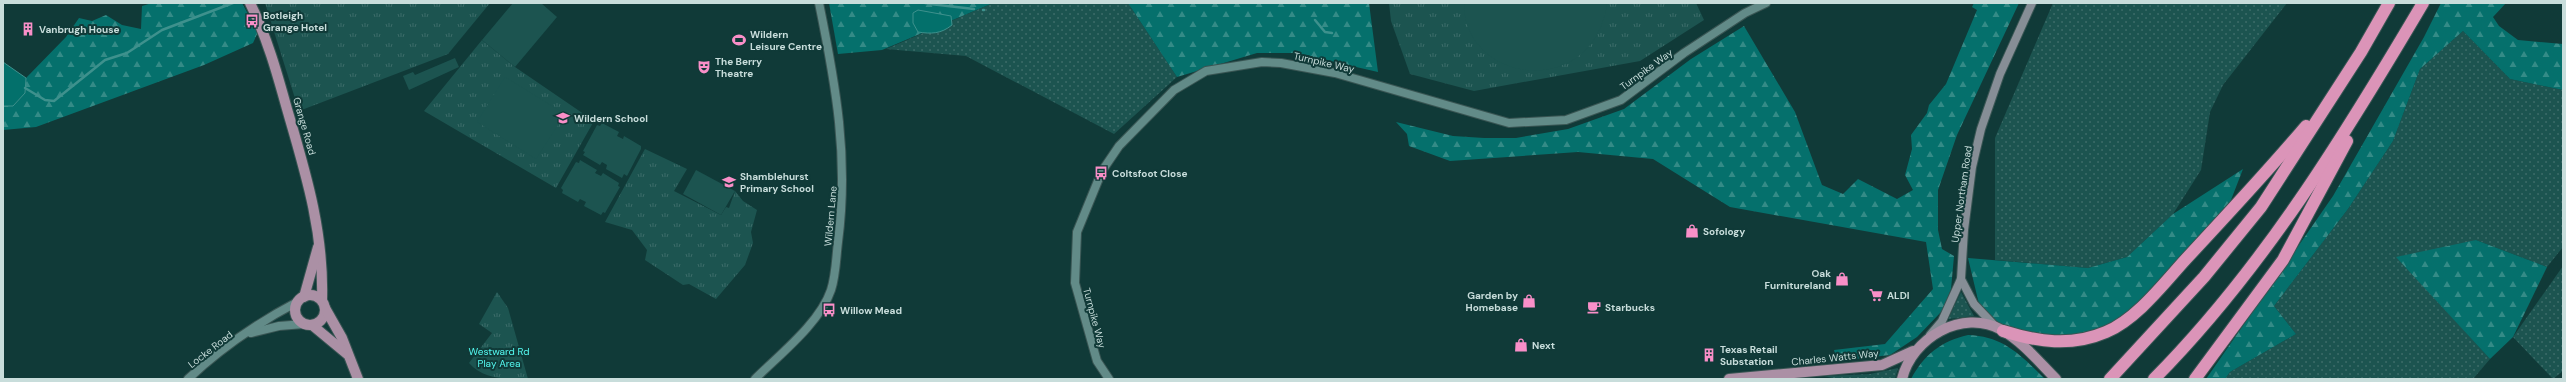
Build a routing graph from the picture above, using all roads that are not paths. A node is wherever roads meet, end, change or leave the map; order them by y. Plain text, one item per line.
1 (250, 3) edge
2 (257, 3) edge
3 (819, 3) edge
4 (1766, 3) edge
5 (2032, 3) edge
6 (2389, 3) edge
7 (2423, 3) edge
8 (259, 18) junction
9 (2379, 79) junction
10 (2339, 86) junction
11 (320, 243) junction
12 (1961, 279) junction
13 (301, 299) junction
14 (323, 304) junction
15 (308, 324) junction
16 (2000, 329) junction
17 (244, 335) junction
18 (1928, 338) junction
19 (1915, 350) junction
20 (349, 356) junction
21 (188, 379) edge
22 (358, 379) edge
23 (755, 379) edge
24 (1109, 379) edge
25 (1729, 379) edge
26 (1902, 379) edge
27 (2056, 379) edge
28 (2110, 379) edge
29 (2154, 379) edge
30 (2195, 379) edge

1 - 8 main road, Grange Road
2 - 8 main road, Grange Road
3 - 23 street, Wildern Lane
4 - 24 street, Turnpike Way
5 - 12 main road, Upper Northam Road
6 - 10 highway
7 - 9 highway
8 - 11 main road, Grange Road
9 - 29 highway
9 - 30 highway
10 - 16 highway
10 - 28 highway
11 - 13 main road, Grange Road
11 - 14 main road, Grange Road
12 - 16 main road
12 - 18 main road, Upper Northam Road
13 - 14 main road
13 - 15 main road
13 - 17 street, Locke Road
14 - 15 main road
14 - 20 main road
15 - 17 street, Locke Road
15 - 20 main road
16 - 18 main road
16 - 27 main road
17 - 21 street, Locke Road
18 - 19 main road
19 - 25 main road, Charles Watts Way
19 - 26 main road
20 - 22 main road

